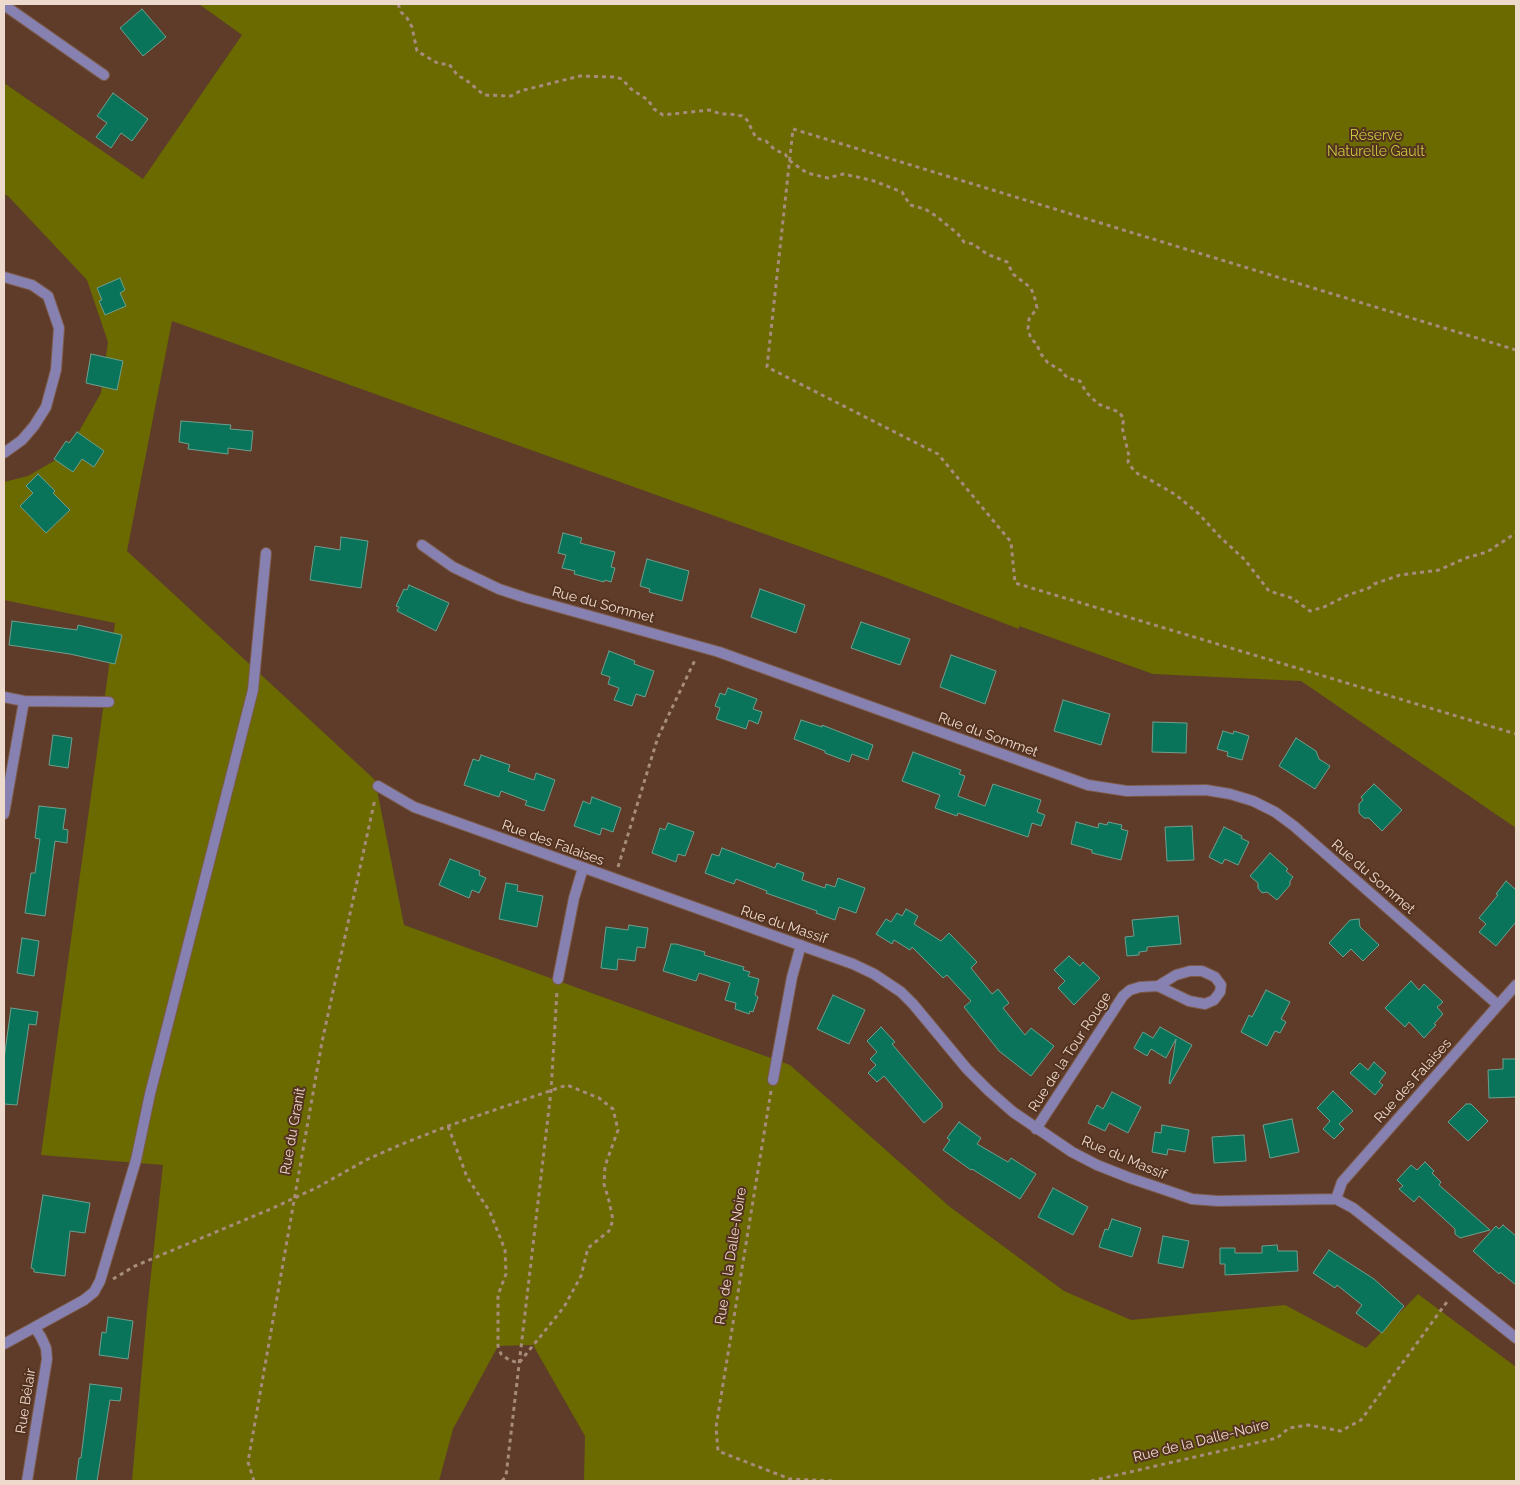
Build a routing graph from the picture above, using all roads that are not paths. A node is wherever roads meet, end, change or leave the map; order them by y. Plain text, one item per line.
1 (4, 5) edge
2 (104, 74) dead end
3 (4, 277) edge
4 (4, 453) edge
5 (422, 545) dead end
6 (266, 553) dead end
7 (4, 696) edge
8 (24, 701) junction
9 (109, 702) dead end
10 (378, 786) road end
11 (4, 814) edge
12 (583, 868) junction
13 (723, 918) joint
14 (802, 945) junction
15 (558, 979) road end
16 (1516, 985) edge
17 (1158, 986) junction
18 (1498, 1005) junction
19 (773, 1080) road end
20 (1036, 1129) junction
21 (1336, 1199) junction
22 (35, 1328) junction
23 (1516, 1338) edge
24 (4, 1344) edge
25 (27, 1481) edge

1 - 2 street
3 - 4 street
5 - 18 street, Rue du Sommet
6 - 22 street
7 - 8 street
8 - 9 street
8 - 11 street
10 - 12 street, Rue des Falaises
12 - 13 street, Rue des Falaises
12 - 15 street
13 - 14 street, Rue du Massif
14 - 19 street
14 - 20 street, Rue du Massif
16 - 18 street, Rue des Falaises
17 - 17 street, Rue de la Tour Rouge
17 - 20 street, Rue de la Tour Rouge
18 - 21 street, Rue des Falaises
20 - 21 street, Rue du Massif
21 - 23 street
22 - 24 street
22 - 25 street, Rue Bélair

